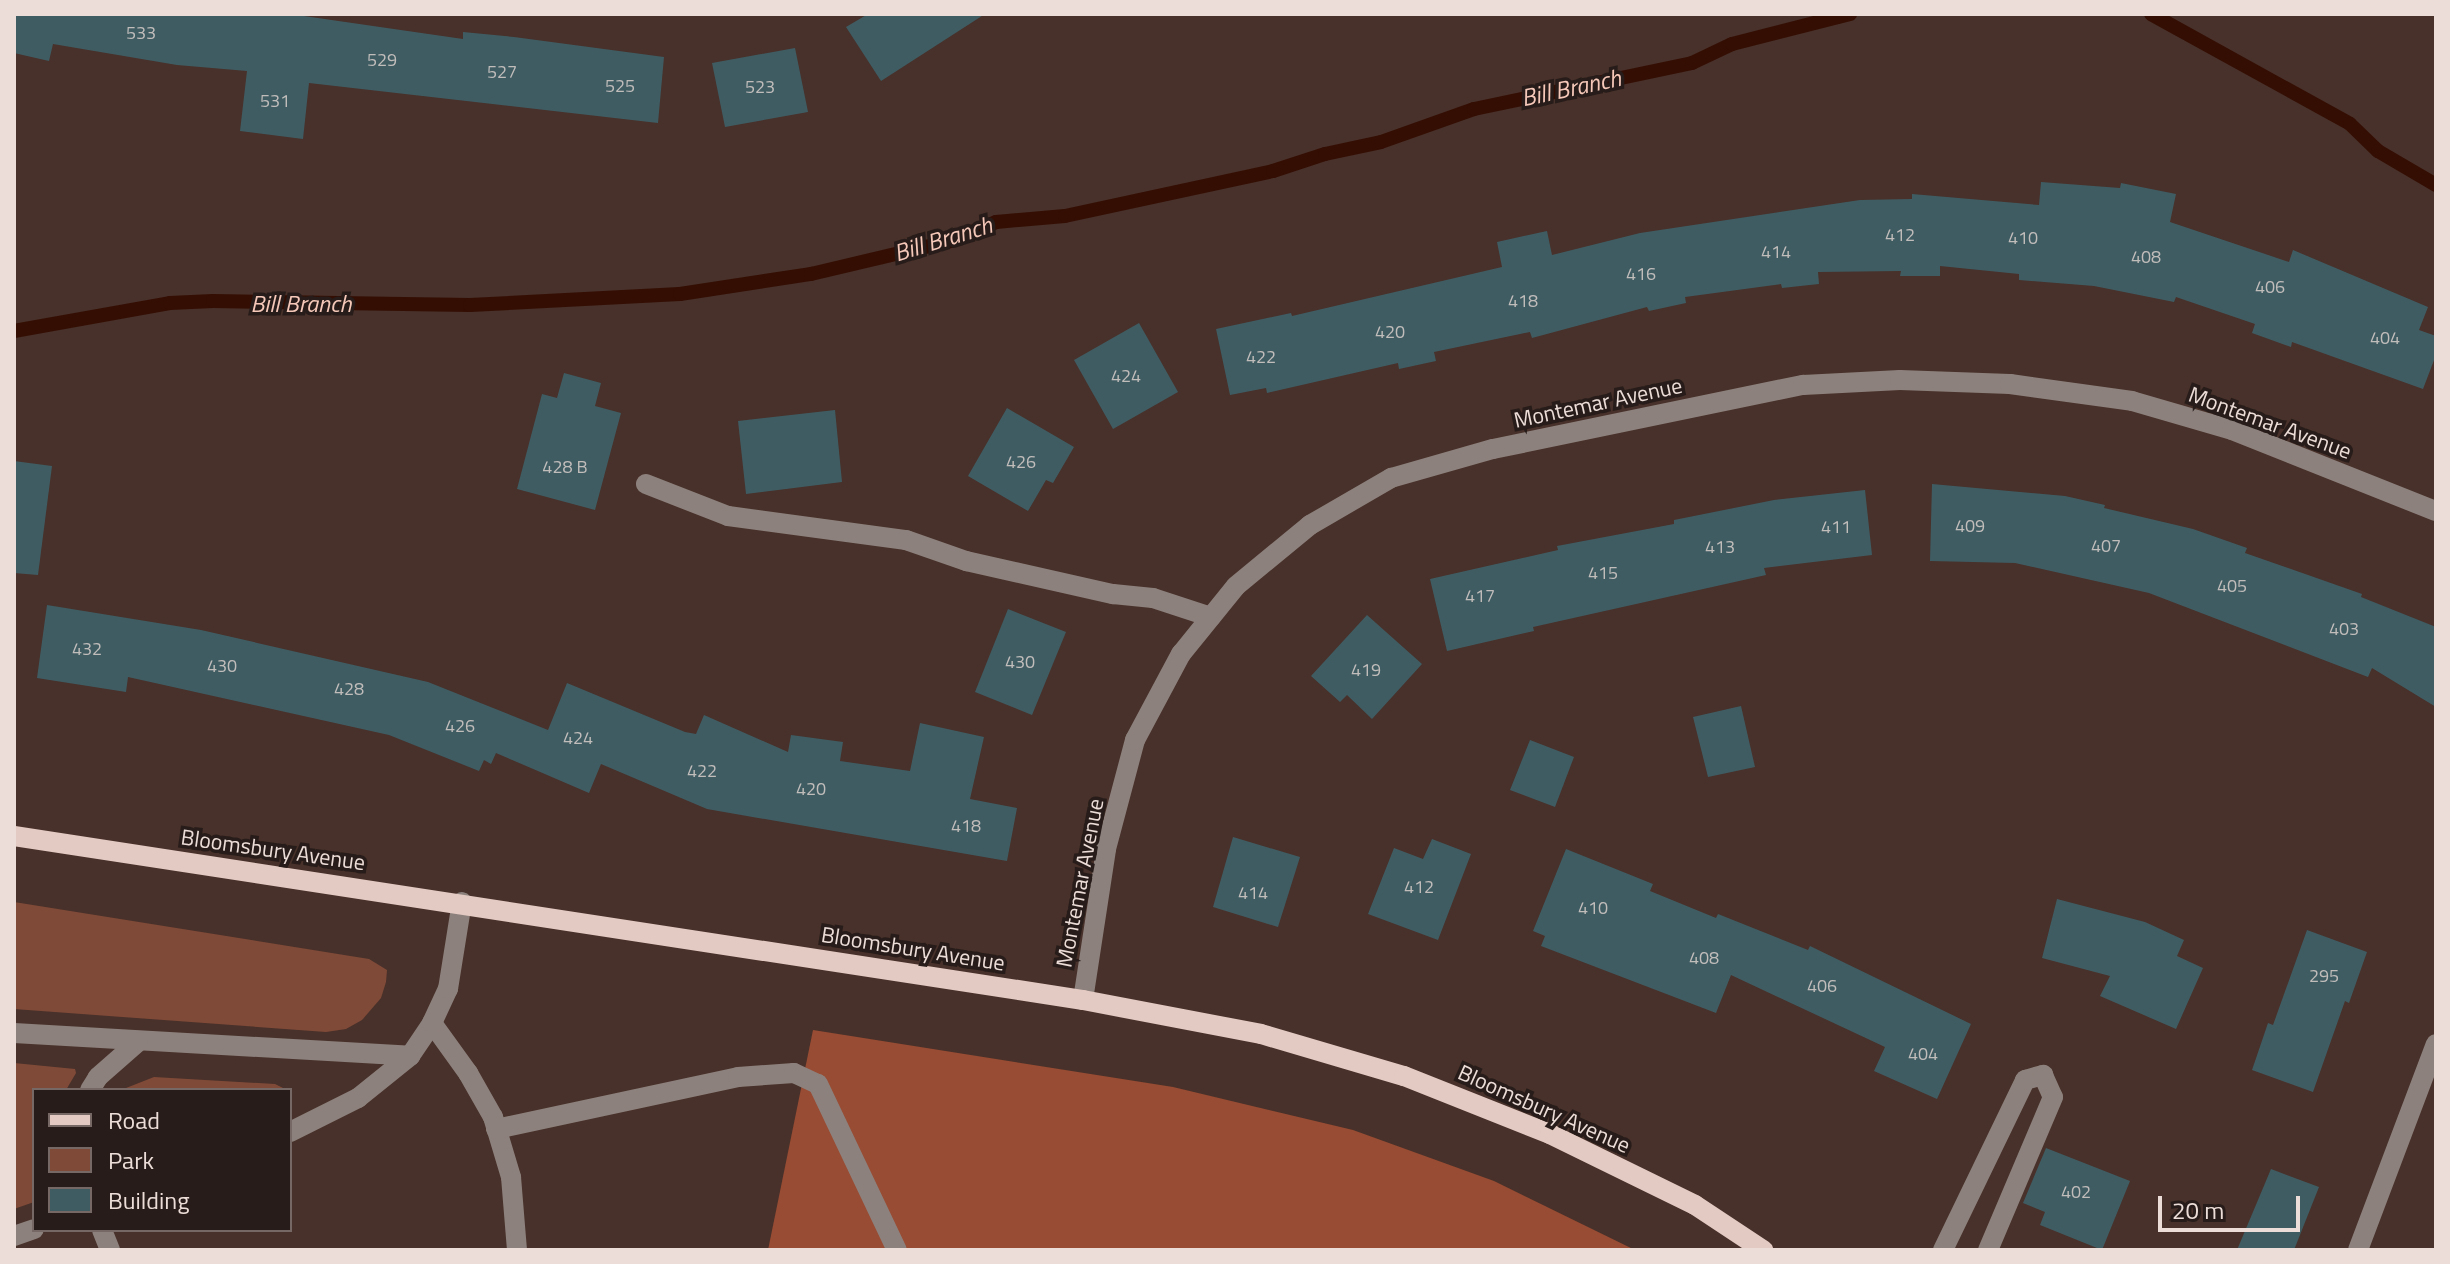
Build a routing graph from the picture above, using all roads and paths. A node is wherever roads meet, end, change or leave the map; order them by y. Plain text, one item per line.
1 (646, 484) dead end
2 (2436, 511) edge
3 (1211, 617) junction
4 (14, 836) edge
5 (462, 902) junction
6 (1083, 1000) junction
7 (432, 1023) junction
8 (14, 1033) edge
9 (138, 1042) junction
10 (2436, 1044) edge
11 (410, 1056) junction
12 (91, 1088) edge
13 (496, 1129) junction
14 (292, 1131) edge
15 (517, 1250) edge
16 (897, 1250) edge
17 (1763, 1250) edge
18 (1943, 1250) edge
19 (1988, 1250) edge
20 (2358, 1250) edge

1 - 3 street
2 - 3 street, Montemar Avenue
3 - 6 street, Montemar Avenue
4 - 5 main road, Bloomsbury Avenue
5 - 6 main road, Bloomsbury Avenue
5 - 7 street
6 - 17 main road, Bloomsbury Avenue
7 - 11 street
7 - 13 street
8 - 9 street
9 - 11 street
9 - 12 street
10 - 20 street
11 - 14 street
13 - 15 street
13 - 16 street
18 - 19 street

